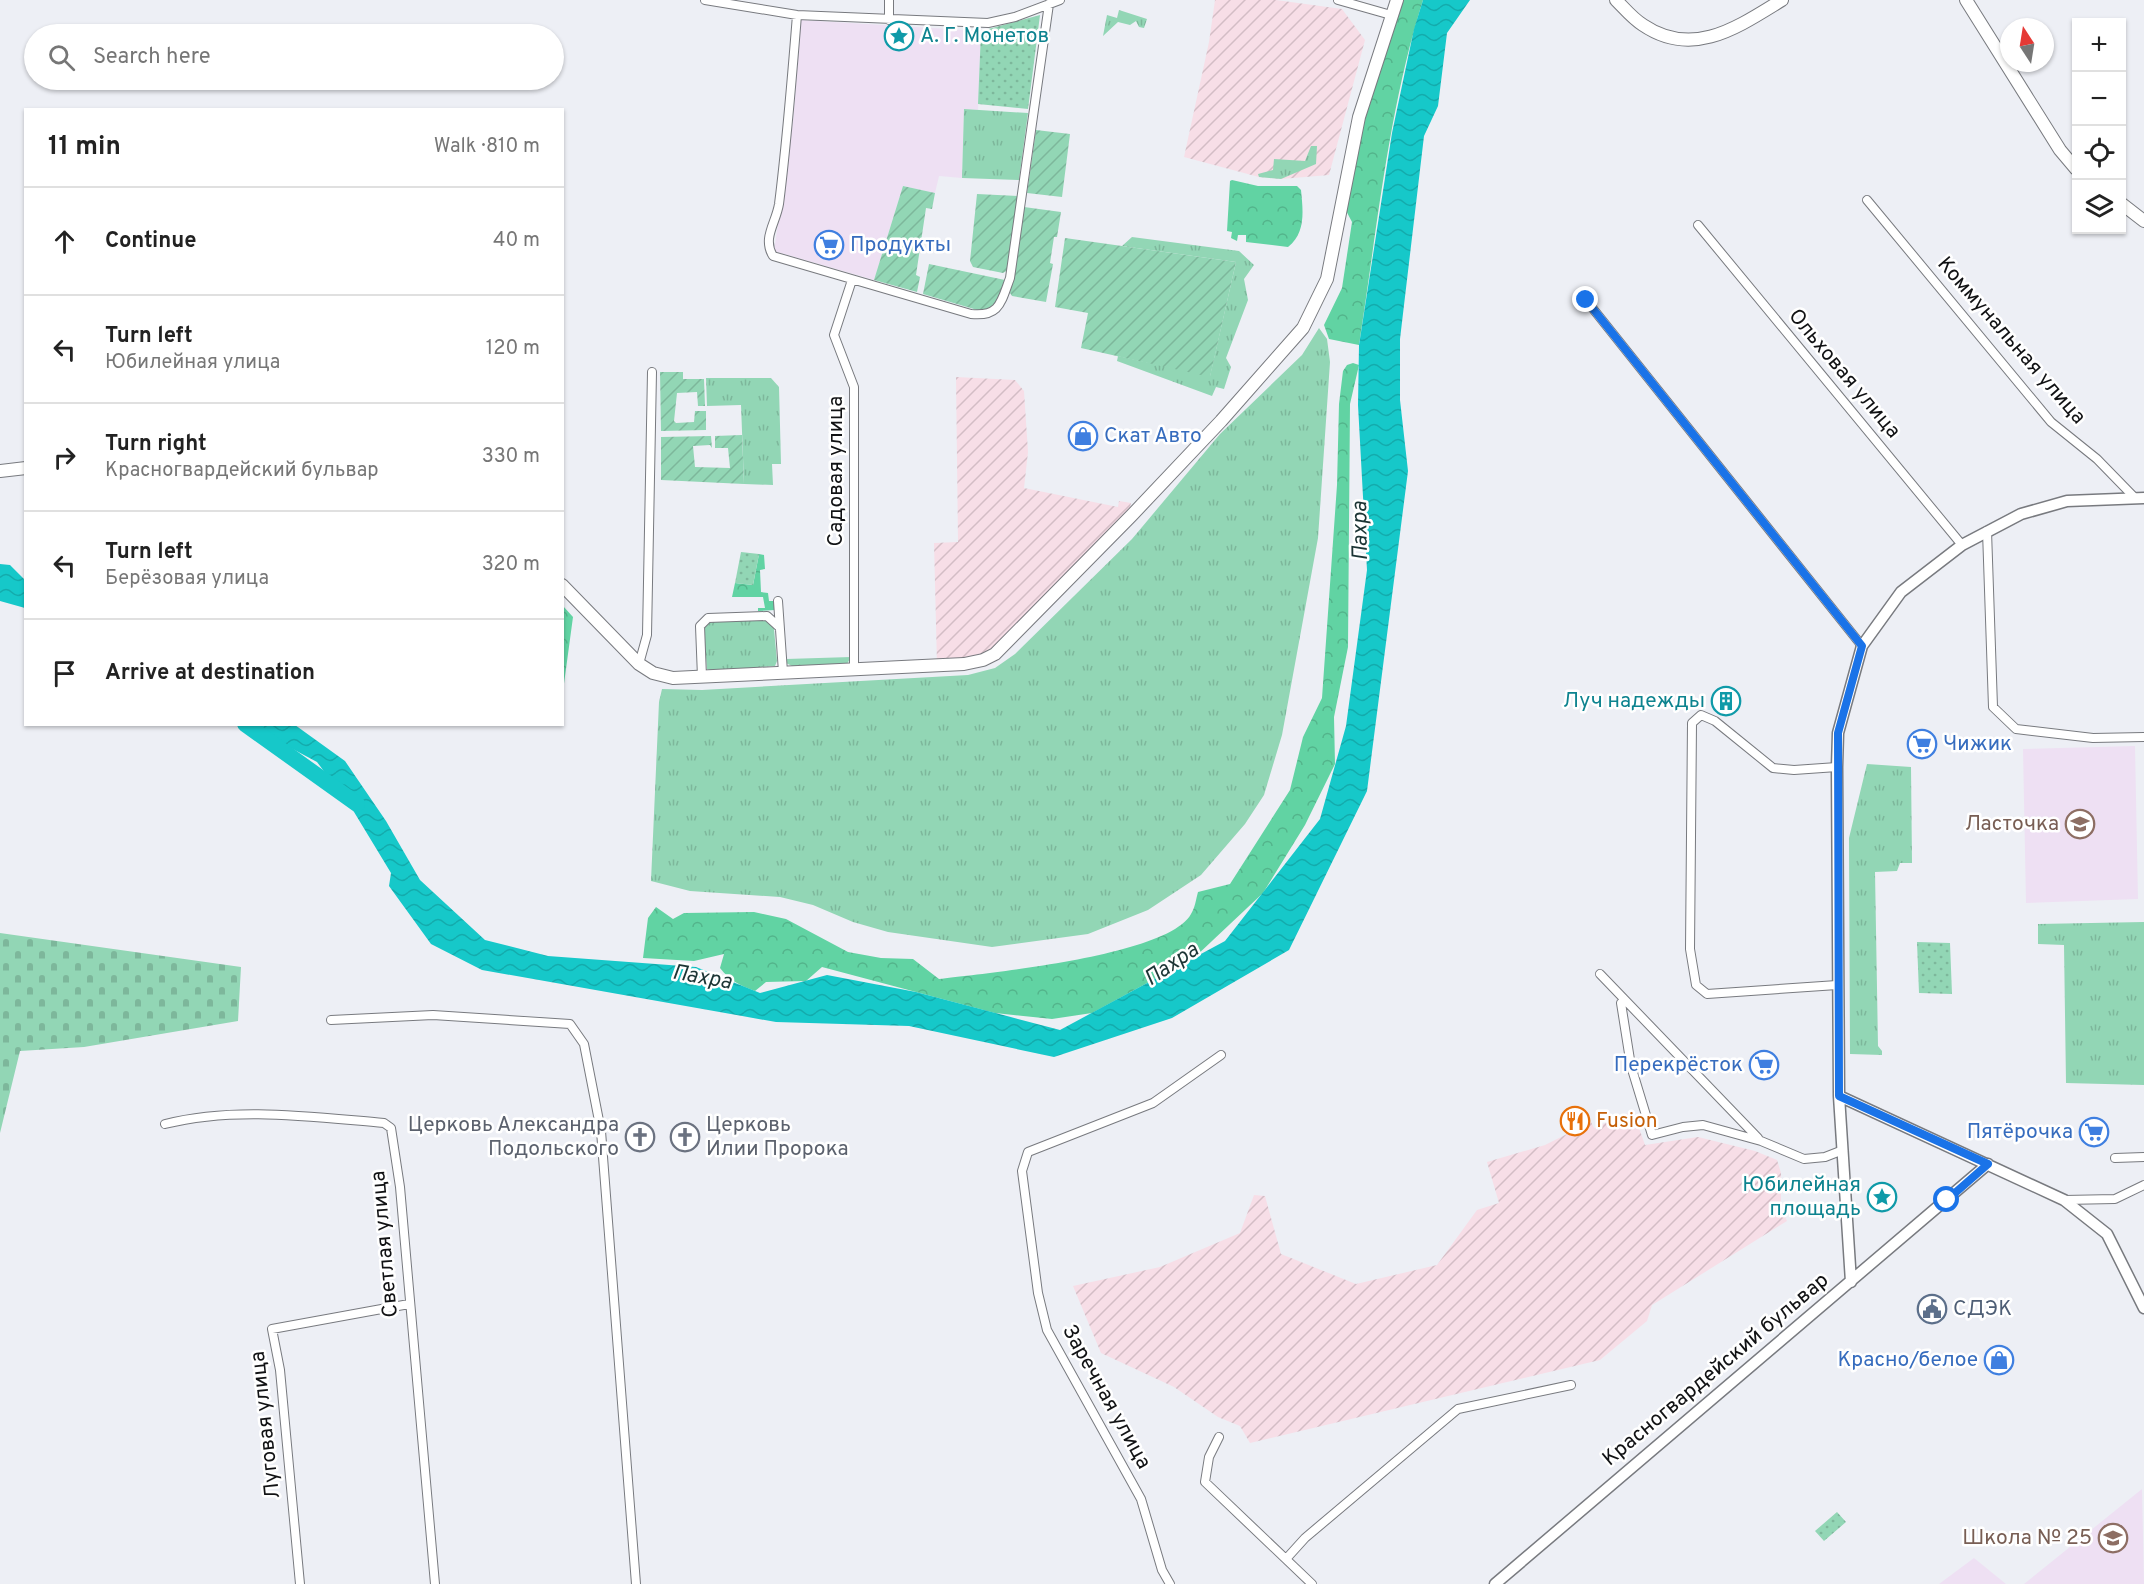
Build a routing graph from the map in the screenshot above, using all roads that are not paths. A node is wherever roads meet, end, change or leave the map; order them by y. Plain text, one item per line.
1 (705, 0) edge
2 (889, 0) edge
3 (1060, 0) edge
4 (1338, 0) edge
5 (1396, 0) edge
6 (1616, 0) edge
7 (1782, 0) edge
8 (1966, 0) edge
9 (1049, 4) junction
10 (797, 15) junction
11 (1391, 15) junction
12 (889, 20) junction
13 (2072, 165) edge
14 (1867, 200) dead end
15 (2126, 208) edge
16 (2144, 221) edge
17 (1698, 225) dead end
18 (852, 280) junction
19 (1586, 300) dead end
20 (651, 372) dead end
21 (24, 468) edge
22 (0, 471) edge
23 (2140, 498) edge
24 (1987, 531) junction
25 (1962, 545) junction
26 (564, 587) edge
27 (778, 601) dead end
28 (778, 626) junction
29 (1862, 646) junction
30 (639, 664) junction
31 (854, 669) junction
32 (783, 672) junction
33 (702, 677) junction
34 (2144, 737) edge
35 (1837, 767) junction
36 (1600, 974) dead end
37 (1837, 985) junction
38 (1625, 1000) junction
39 (331, 1020) dead end
40 (1221, 1055) dead end
41 (1839, 1096) junction
42 (165, 1124) dead end
43 (1761, 1140) junction
44 (1843, 1150) junction
45 (2144, 1157) edge
46 (2115, 1158) dead end
47 (1988, 1164) junction
48 (2144, 1185) edge
49 (2064, 1200) junction
50 (1851, 1282) junction
51 (409, 1304) junction
52 (2144, 1308) edge
53 (1571, 1385) dead end
54 (1219, 1437) dead end
55 (1286, 1558) junction
56 (300, 1584) edge
57 (435, 1584) edge
58 (636, 1584) edge
59 (1170, 1584) edge
60 (1312, 1584) edge
61 (1495, 1584) edge

1 - 10 street
2 - 12 street
3 - 9 street
4 - 11 street
5 - 11 main road
6 - 7 main road
8 - 13 main road
9 - 12 street
9 - 18 street
10 - 12 street
10 - 18 street
11 - 31 main road
14 - 23 street, Коммунальная улица
15 - 16 main road
17 - 25 street, Ольховая улица
18 - 31 street, Садовая улица
19 - 29 street
20 - 30 street
21 - 22 main road
23 - 24 street, Красногвардейский бульвар
24 - 25 street, Красногвардейский бульвар
24 - 34 street
25 - 29 street, Красногвардейский бульвар
26 - 30 main road
27 - 28 street
28 - 32 street
28 - 33 street
29 - 35 street, Красногвардейский бульвар
30 - 33 main road
31 - 32 main road
32 - 33 main road
35 - 37 street, Красногвардейский бульвар
35 - 37 street
36 - 38 street
37 - 41 street, Красногвардейский бульвар
38 - 43 street
38 - 43 street
39 - 58 street
40 - 59 street, Заречная улица
41 - 44 street, Красногвардейский бульвар
41 - 47 street
42 - 51 street, Светлая улица
43 - 44 street
44 - 50 street, Красногвардейский бульвар
45 - 46 street
47 - 49 street
47 - 50 street
48 - 49 street
49 - 52 street
50 - 61 street, Красногвардейский бульвар
51 - 56 street, Луговая улица
51 - 57 street, Светлая улица
53 - 55 street
54 - 55 street
55 - 60 street

